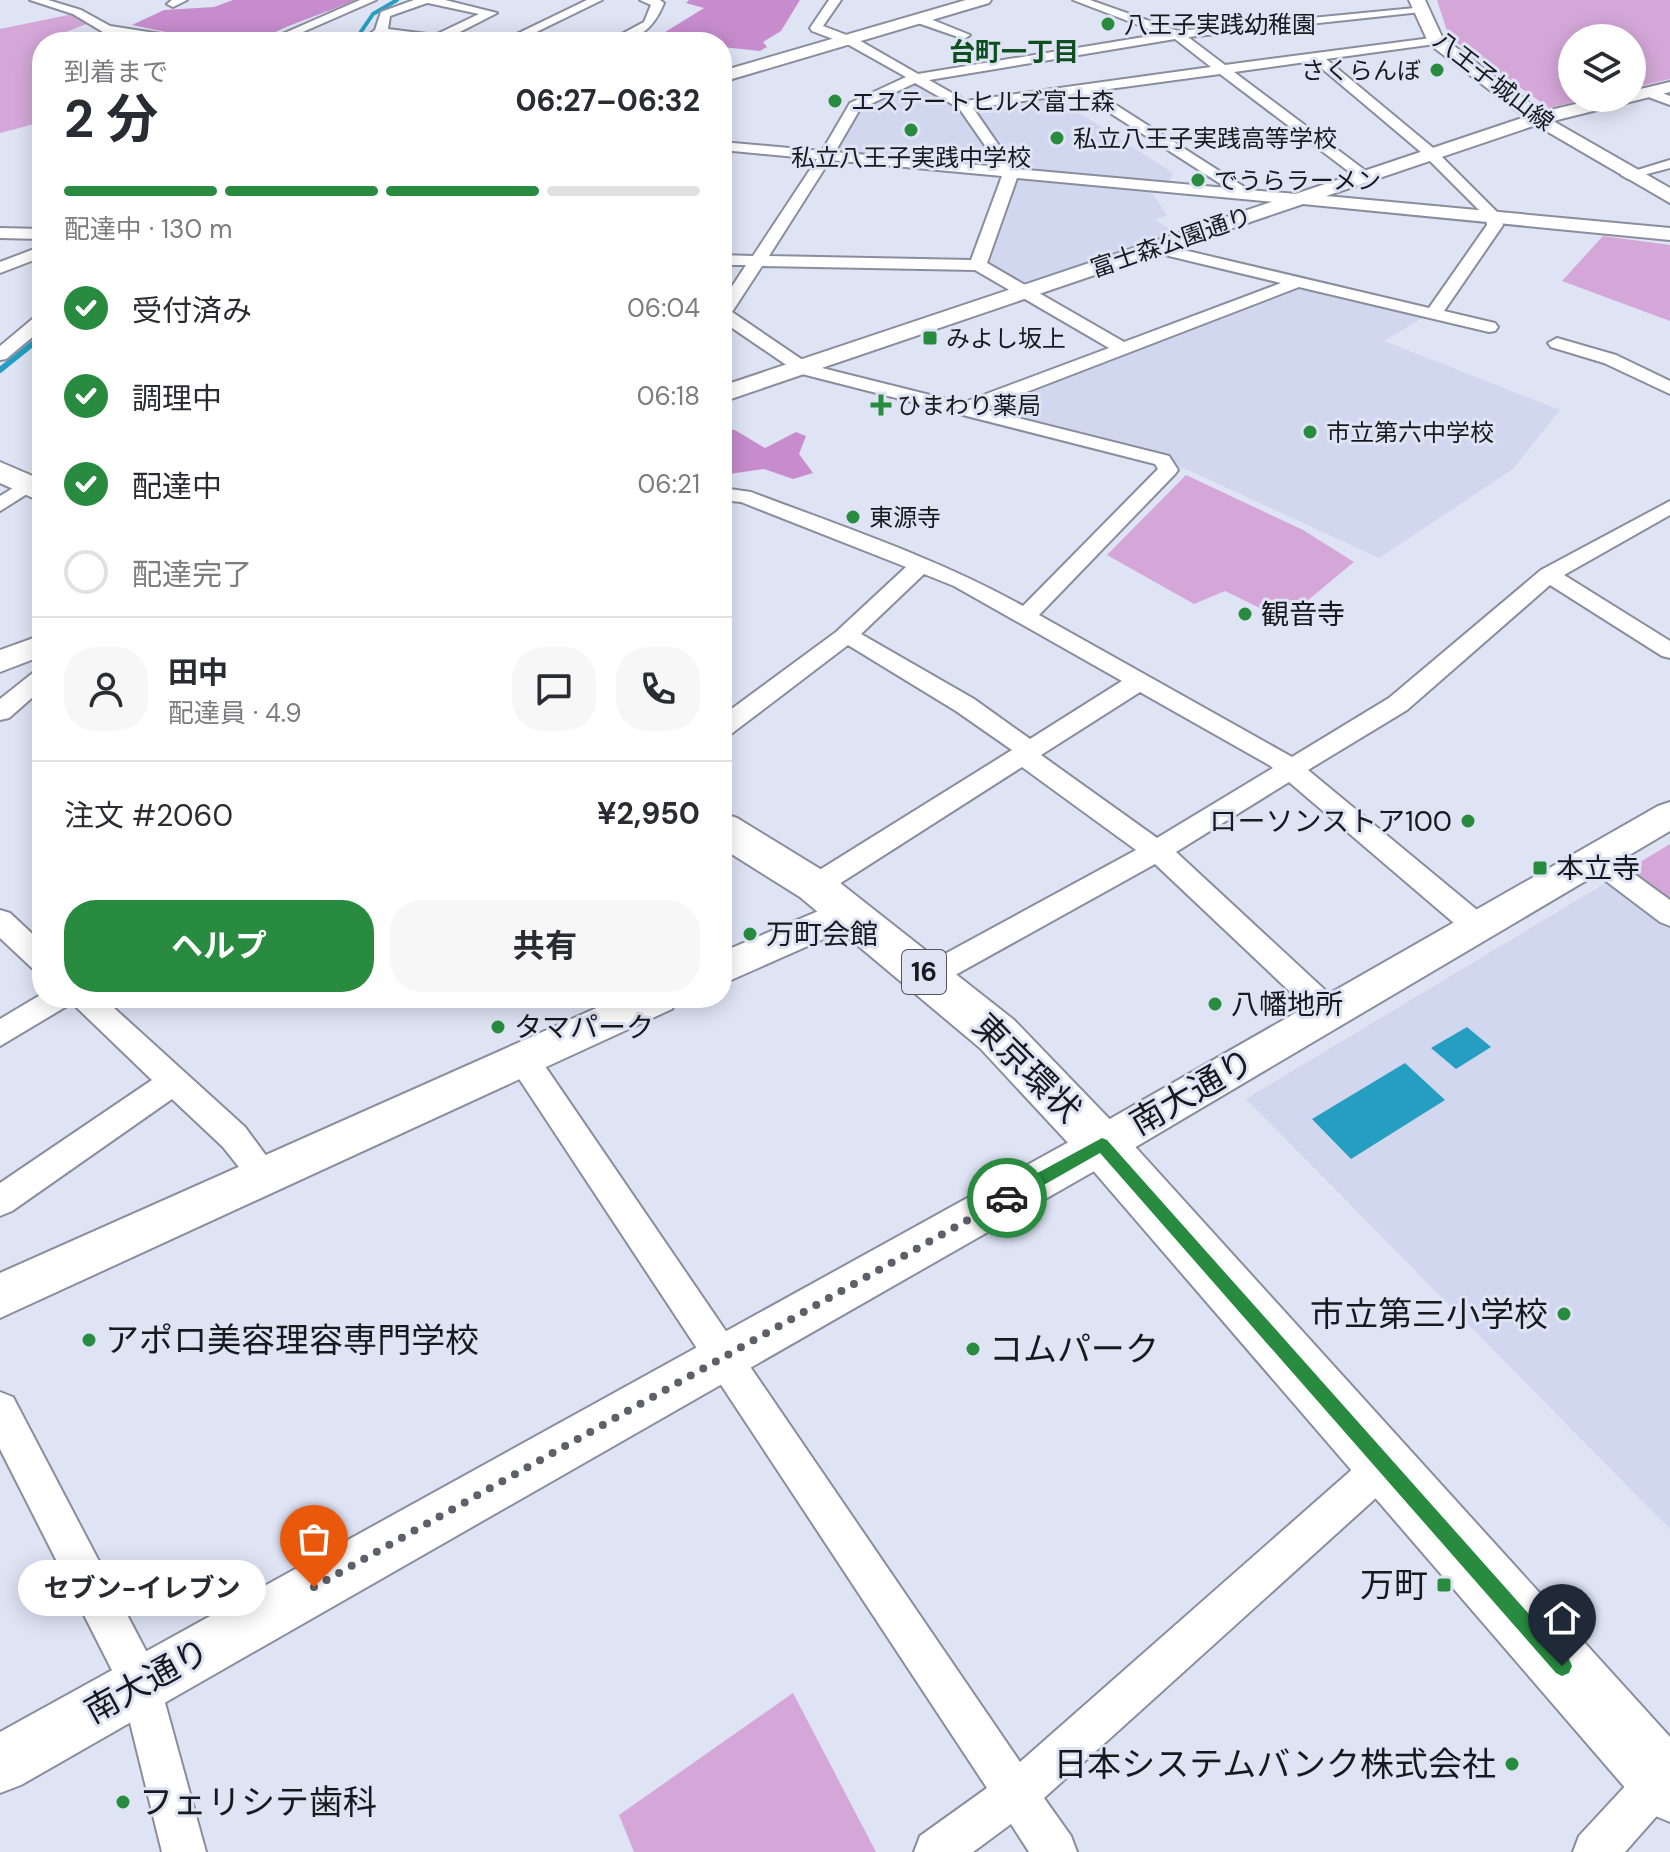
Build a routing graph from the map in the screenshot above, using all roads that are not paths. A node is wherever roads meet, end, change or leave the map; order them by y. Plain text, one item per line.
1 (36, 0) edge
2 (370, 0) edge
3 (427, 0) edge
4 (596, 0) edge
5 (646, 0) edge
6 (835, 0) edge
7 (983, 0) edge
8 (1079, 0) edge
9 (1118, 4) dead end
10 (1419, 4) edge
11 (1102, 8) junction
12 (919, 19) junction
13 (326, 20) junction
14 (339, 27) dead end
15 (125, 32) edge
16 (295, 32) edge
17 (381, 32) edge
18 (451, 32) edge
19 (527, 32) edge
20 (633, 32) edge
21 (964, 35) dead end
22 (1177, 35) junction
23 (848, 40) junction
24 (1435, 40) junction
25 (1315, 56) junction
26 (1222, 69) junction
27 (732, 74) edge
28 (915, 78) junction
29 (1670, 87) edge
30 (1080, 88) junction
31 (1646, 93) edge
32 (1646, 95) edge
33 (1670, 101) edge
34 (964, 105) junction
35 (1566, 112) edge
36 (1538, 119) junction
37 (732, 147) edge
38 (1431, 154) junction
39 (826, 156) junction
40 (1670, 164) edge
41 (1011, 173) junction
42 (1628, 175) junction
43 (1365, 177) junction
44 (1247, 195) junction
45 (1670, 197) edge
46 (1297, 199) junction
47 (1493, 216) junction
48 (0, 233) edge
49 (1667, 233) edge
50 (32, 234) edge
51 (1154, 248) junction
52 (32, 255) edge
53 (732, 260) edge
54 (758, 260) junction
55 (978, 265) junction
56 (0, 268) edge
57 (1295, 283) junction
58 (1024, 292) junction
59 (732, 299) edge
60 (1433, 315) junction
61 (732, 321) edge
62 (1489, 327) dead end
63 (32, 328) edge
64 (1557, 343) dead end
65 (1122, 348) junction
66 (0, 355) edge
67 (800, 368) junction
68 (1666, 382) edge
69 (732, 391) edge
70 (964, 409) junction
71 (23, 483) edge
72 (732, 495) edge
73 (0, 505) edge
74 (1670, 507) edge
75 (922, 564) junction
76 (1549, 575) junction
77 (1025, 615) junction
78 (844, 637) junction
79 (1665, 643) edge
80 (32, 649) edge
81 (0, 662) edge
82 (1140, 681) junction
83 (32, 685) edge
84 (0, 712) edge
85 (732, 721) edge
86 (1025, 752) junction
87 (1293, 769) junction
88 (1670, 815) edge
89 (732, 834) edge
90 (1157, 851) junction
91 (1595, 859) junction
92 (832, 899) junction
93 (1670, 915) edge
94 (0, 921) edge
95 (1478, 927) junction
96 (32, 951) edge
97 (732, 963) edge
98 (929, 976) junction
99 (43, 1008) edge
100 (95, 1008) edge
101 (636, 1008) edge
102 (1330, 1012) junction
103 (0, 1034) edge
104 (523, 1059) junction
105 (174, 1081) junction
106 (1102, 1145) junction
107 (265, 1176) junction
108 (0, 1201) edge
109 (0, 1296) edge
110 (723, 1358) junction
111 (0, 1410) edge
112 (1385, 1465) junction
113 (141, 1685) junction
114 (0, 1764) edge
115 (1667, 1778) edge
116 (1016, 1794) junction
117 (184, 1852) edge
118 (936, 1852) edge
119 (1055, 1852) edge
120 (1595, 1852) edge

1 - 15 street
2 - 13 street
3 - 17 street
3 - 18 street
4 - 19 street
5 - 20 street
6 - 23 street
7 - 12 street
8 - 11 street
9 - 11 street
10 - 22 street
10 - 24 street, 八王子城山線
11 - 22 street
12 - 21 street
12 - 23 street
13 - 14 street
13 - 16 street
22 - 26 street
22 - 28 street
23 - 27 street
23 - 28 street
24 - 25 street
24 - 36 street, 八王子城山線
25 - 26 street
25 - 38 street
26 - 30 street
26 - 43 street
28 - 34 street
28 - 39 street
29 - 31 street
30 - 34 street
30 - 44 street
32 - 33 street
34 - 41 street
35 - 36 street, 富士森公園通り
36 - 38 street, 富士森公園通り
36 - 42 street, 八王子城山線
37 - 39 street
38 - 43 street, 富士森公園通り
38 - 47 street
39 - 41 street
39 - 54 street
40 - 42 street
41 - 44 street
41 - 55 street
42 - 45 street, 八王子城山線
43 - 46 street, 富士森公園通り
44 - 46 street
46 - 47 street
46 - 51 street, 富士森公園通り
47 - 49 street
47 - 60 street
48 - 50 street
51 - 57 street
51 - 58 street, 富士森公園通り
52 - 56 street
53 - 54 street
54 - 55 street
54 - 59 street
55 - 58 street
57 - 60 street
57 - 65 street
58 - 65 street
58 - 67 street, 富士森公園通り
60 - 62 street
61 - 67 street
63 - 66 street
64 - 68 street
65 - 70 street
67 - 69 street, 富士森公園通り
67 - 70 street
70 - 77 street
71 - 73 street
72 - 75 street
74 - 76 street
75 - 77 street
75 - 78 street
76 - 79 street
76 - 87 street
77 - 82 street
78 - 85 street
78 - 86 street
80 - 81 street
82 - 86 street
82 - 87 street
83 - 84 street
86 - 90 street
86 - 92 street
87 - 90 street
87 - 95 street
88 - 91 street, 南大通り
89 - 92 highway, 東京環状 / 16
90 - 98 street
90 - 102 street
91 - 93 street
91 - 95 street, 南大通り
92 - 97 street
92 - 98 highway, 東京環状 / 16
94 - 96 street
95 - 102 street, 南大通り
98 - 106 highway, 東京環状 / 16
99 - 103 street
100 - 105 street
101 - 104 street
102 - 106 street, 南大通り
104 - 107 street
104 - 110 street
105 - 107 street
105 - 108 street
106 - 110 street, 南大通り
106 - 112 highway, 東京環状 / 16
107 - 109 street
110 - 113 street, 南大通り
110 - 116 street
111 - 113 street
112 - 115 highway, 東京環状 / 16
112 - 116 street
113 - 114 street, 南大通り
113 - 117 street
115 - 120 street
116 - 118 street
116 - 119 street

